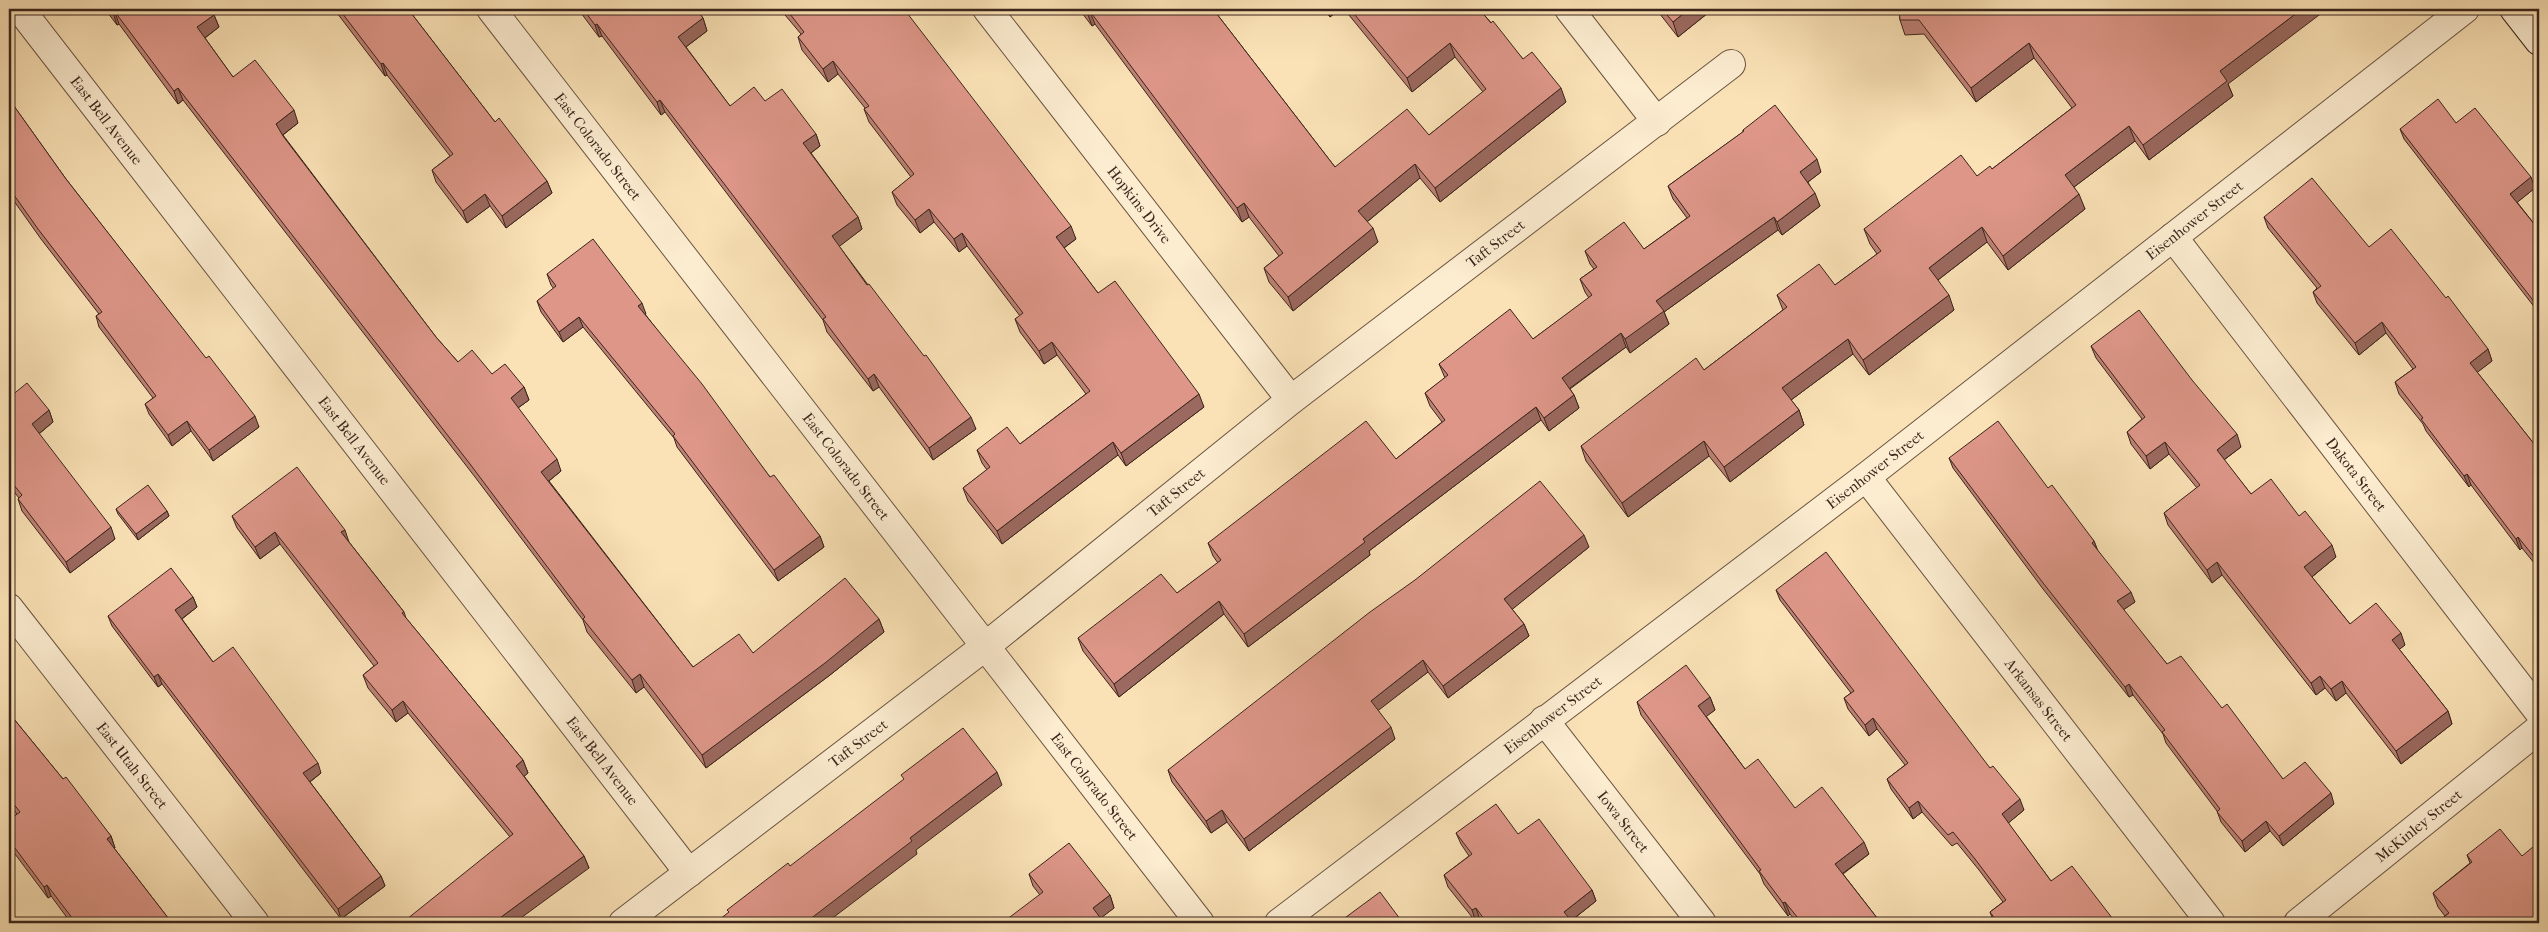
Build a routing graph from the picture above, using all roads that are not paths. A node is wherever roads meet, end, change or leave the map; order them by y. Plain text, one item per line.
1 (20, 9) edge
2 (491, 9) edge
3 (987, 9) edge
4 (1569, 9) edge
5 (2465, 9) edge
6 (2514, 9) edge
7 (2539, 41) edge
8 (1731, 64) dead end
9 (1657, 122) junction
10 (2174, 236) junction
11 (1291, 400) junction
12 (1866, 477) junction
13 (9, 608) edge
14 (987, 645) junction
15 (2539, 712) edge
16 (1544, 720) junction
17 (2539, 729) edge
18 (690, 873) junction
19 (255, 923) edge
20 (623, 923) edge
21 (1200, 923) edge
22 (1279, 923) edge
23 (1702, 923) edge
24 (2211, 923) edge
25 (2298, 923) edge

1 - 18 street, East Bell Avenue
2 - 14 street, East Colorado Street
3 - 11 street, Hopkins Drive
4 - 9 street
5 - 10 street, Eisenhower Street
6 - 7 street
8 - 9 street, Taft Street
9 - 11 street, Taft Street
10 - 12 street, Eisenhower Street
10 - 15 street, Dakota Street
11 - 14 street, Taft Street
12 - 16 street, Eisenhower Street
12 - 24 street, Arkansas Street
13 - 19 street, East Utah Street
14 - 18 street, Taft Street
14 - 21 street, East Colorado Street
16 - 22 street, Eisenhower Street
16 - 23 street, Iowa Street
17 - 25 street, McKinley Street
18 - 20 street, Taft Street

